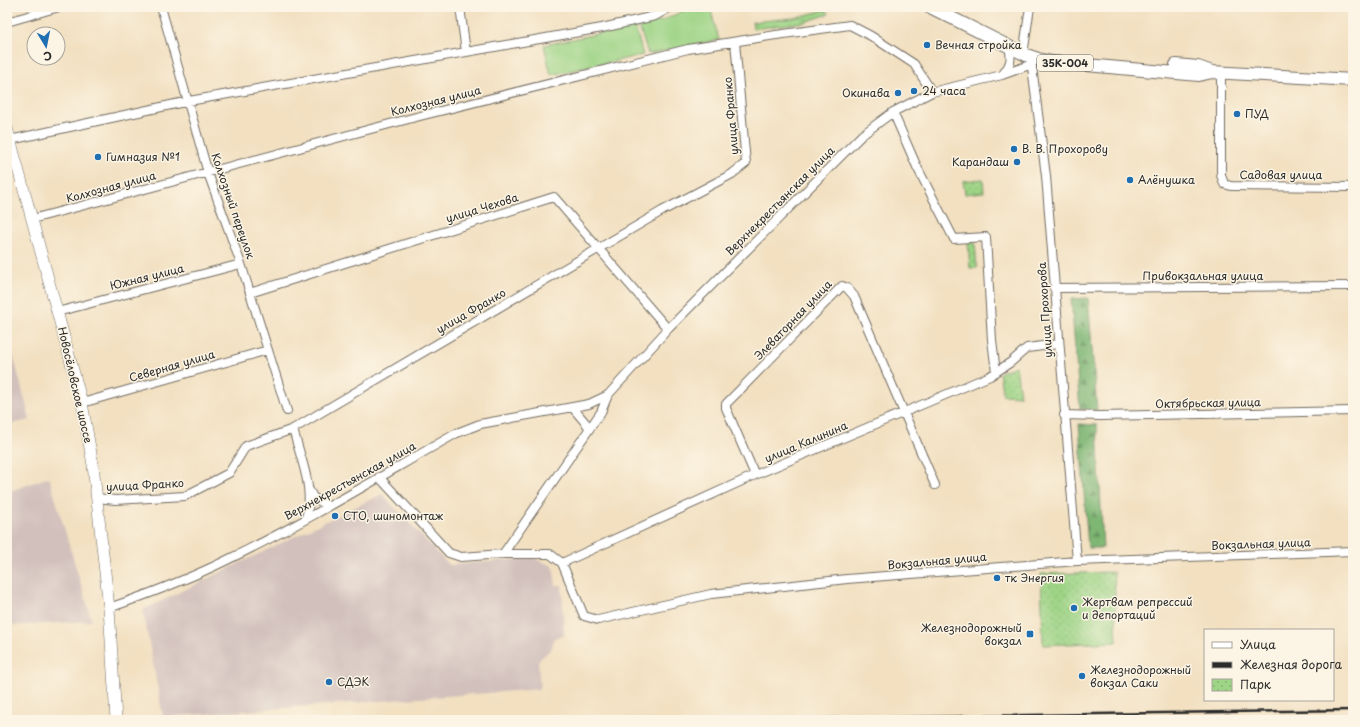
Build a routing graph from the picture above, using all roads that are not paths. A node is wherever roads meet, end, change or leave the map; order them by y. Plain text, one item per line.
1 (59, 7) edge
2 (162, 7) edge
3 (460, 7) edge
4 (671, 7) edge
5 (930, 7) edge
6 (943, 7) edge
7 (1030, 7) edge
8 (7, 22) edge
9 (732, 43) junction
10 (1009, 46) junction
11 (466, 52) junction
12 (1029, 56) junction
13 (1216, 73) junction
14 (1002, 75) junction
15 (1353, 80) edge
16 (932, 92) junction
17 (189, 101) junction
18 (893, 112) junction
19 (7, 128) edge
20 (10, 140) junction
21 (11, 161) edge
22 (208, 172) junction
23 (1353, 187) edge
24 (32, 219) junction
25 (599, 249) junction
26 (241, 264) junction
27 (1353, 286) edge
28 (1054, 288) junction
29 (250, 293) junction
30 (57, 312) junction
31 (668, 329) junction
32 (1058, 344) junction
33 (268, 350) junction
34 (996, 372) junction
35 (608, 395) junction
36 (82, 403) junction
37 (573, 408) junction
38 (287, 411) dead end
39 (1353, 411) edge
40 (904, 412) junction
41 (1064, 415) junction
42 (589, 427) junction
43 (293, 429) junction
44 (756, 475) junction
45 (379, 477) junction
46 (936, 485) dead end
47 (308, 489) junction
48 (97, 498) junction
49 (328, 506) junction
50 (306, 518) junction
51 (1353, 551) edge
52 (503, 554) junction
53 (1077, 561) junction
54 (562, 563) junction
55 (109, 608) junction
56 (116, 720) edge

1 - 8 street
2 - 17 street, Колхозный переулок
3 - 11 street
4 - 11 street
5 - 10 main road, 35К-004
6 - 12 main road, 35К-004
7 - 12 street, улица Прохорова
9 - 16 street, Колхозная улица
9 - 22 street, Колхозная улица
9 - 25 street, улица Франко
10 - 12 main road, 35К-004
10 - 14 street
11 - 17 street
12 - 13 main road, 35К-004
12 - 14 street, Верхнекрестьянская улица
12 - 28 street, улица Прохорова
13 - 15 main road, 35К-004
13 - 23 street, Садовая улица
14 - 16 street, Верхнекрестьянская улица
16 - 18 street, Верхнекрестьянская улица
17 - 20 street
17 - 22 street, Колхозный переулок
18 - 31 street, Верхнекрестьянская улица
18 - 34 street
19 - 20 main road, Новосёловское шоссе
20 - 21 main road, Новосёловское шоссе
21 - 24 main road, Новосёловское шоссе
22 - 24 street, Колхозная улица
22 - 26 street, Колхозный переулок
24 - 30 main road, Новосёловское шоссе
25 - 29 street, улица Чехова
25 - 31 street, улица Чехова
25 - 43 street, улица Франко
26 - 29 street, Колхозный переулок
26 - 30 street, Южная улица
27 - 28 street, Привокзальная улица
28 - 32 street, улица Прохорова
29 - 33 street, Колхозный переулок
30 - 36 main road, Новосёловское шоссе
31 - 35 street, Верхнекрестьянская улица
32 - 34 street, улица Калинина
32 - 41 street, улица Прохорова
33 - 36 street, Северная улица
33 - 38 street, Колхозный переулок
34 - 40 street, улица Калинина
35 - 37 street, Верхнекрестьянская улица
35 - 42 street, Верхнекрестьянская улица
36 - 48 main road, Новосёловское шоссе
37 - 42 street
37 - 45 street, Верхнекрестьянская улица
39 - 41 street, Октябрьская улица
40 - 44 street, улица Калинина
40 - 44 street, Элеваторная улица
40 - 46 street, Элеваторная улица
41 - 53 street, улица Прохорова
42 - 52 street, Верхнекрестьянская улица
43 - 47 street
43 - 48 street, улица Франко
44 - 54 street, улица Калинина
45 - 49 street, Верхнекрестьянская улица
45 - 52 street
47 - 49 street
47 - 50 street
48 - 55 main road, Новосёловское шоссе
49 - 50 street, Верхнекрестьянская улица
50 - 55 street, Верхнекрестьянская улица
51 - 53 street, Вокзальная улица
52 - 54 street
53 - 54 street, Вокзальная улица
55 - 56 main road, Новосёловское шоссе

